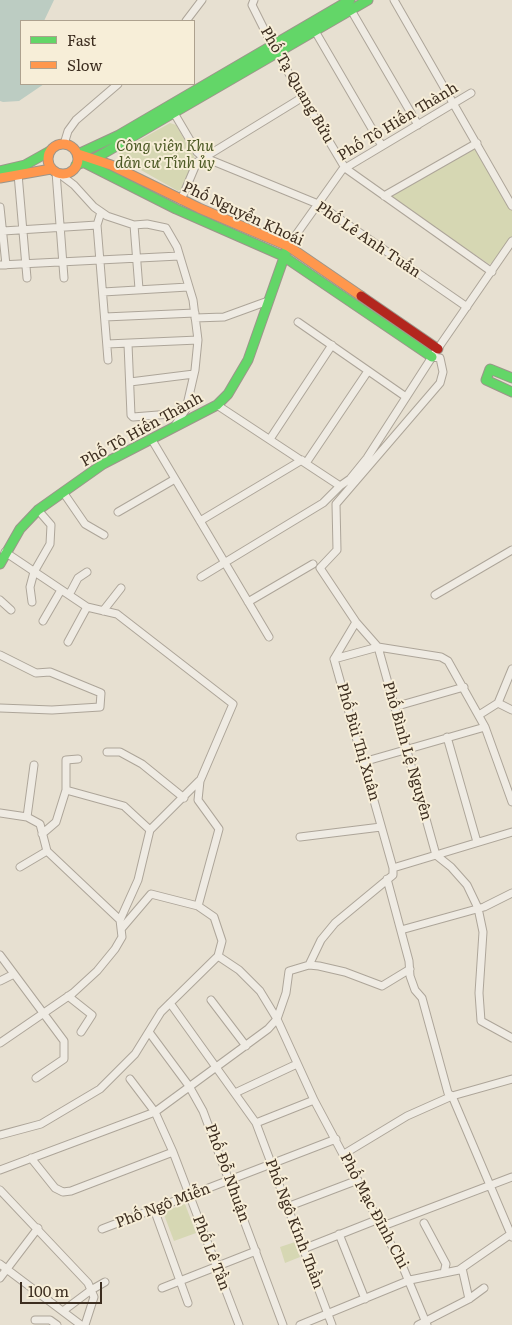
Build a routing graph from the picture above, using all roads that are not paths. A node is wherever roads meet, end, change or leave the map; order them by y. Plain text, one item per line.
1 (202, 0) edge
2 (254, 0) edge
3 (350, 0) edge
4 (368, 0) edge
5 (394, 0) edge
6 (351, 10) junction
7 (187, 20) edge
8 (315, 31) junction
9 (274, 49) junction
10 (117, 85) edge
11 (471, 94) dead end
12 (303, 97) junction
13 (454, 103) junction
14 (174, 113) junction
15 (418, 125) junction
16 (477, 143) junction
17 (64, 144) junction
18 (382, 146) junction
19 (50, 151) junction
20 (78, 154) junction
21 (202, 157) junction
22 (94, 159) junction
23 (81, 164) junction
24 (344, 168) junction
25 (0, 171) edge
26 (55, 171) junction
27 (18, 174) junction
28 (0, 178) edge
29 (384, 196) junction
30 (181, 200) junction
31 (318, 204) junction
32 (512, 206) edge
33 (0, 207) edge
34 (101, 212) junction
35 (98, 225) junction
36 (134, 225) junction
37 (61, 227) junction
38 (23, 230) junction
39 (3, 231) junction
40 (512, 241) edge
41 (288, 246) junction
42 (179, 256) junction
43 (283, 256) junction
44 (137, 259) junction
45 (101, 261) junction
46 (64, 262) junction
47 (26, 264) junction
48 (3, 265) edge
49 (492, 272) junction
50 (27, 278) dead end
51 (64, 278) dead end
52 (188, 286) junction
53 (139, 289) junction
54 (103, 292) junction
55 (268, 301) junction
56 (467, 307) junction
57 (195, 316) junction
58 (105, 317) junction
59 (298, 322) dead end
60 (198, 340) junction
61 (107, 344) junction
62 (128, 344) junction
63 (332, 345) junction
64 (436, 355) junction
65 (108, 360) dead end
66 (368, 371) junction
67 (194, 374) junction
68 (512, 378) edge
69 (130, 382) junction
70 (512, 392) edge
71 (406, 397) junction
72 (218, 405) junction
73 (183, 413) junction
74 (174, 427) junction
75 (152, 440) junction
76 (270, 440) junction
77 (304, 462) junction
78 (175, 479) junction
79 (340, 486) junction
80 (63, 492) junction
81 (38, 510) junction
82 (118, 512) dead end
83 (200, 521) junction
84 (104, 535) dead end
85 (512, 550) edge
86 (5, 552) junction
87 (225, 562) junction
88 (0, 564) edge
89 (313, 564) dead end
90 (34, 572) junction
91 (87, 572) dead end
92 (201, 577) dead end
93 (121, 588) dead end
94 (61, 590) junction
95 (68, 595) junction
96 (434, 595) dead end
97 (0, 600) edge
98 (32, 602) dead end
99 (248, 602) junction
100 (87, 607) junction
101 (12, 610) dead end
102 (103, 611) junction
103 (43, 621) dead end
104 (356, 622) junction
105 (269, 637) dead end
106 (68, 642) dead end
107 (378, 647) junction
108 (0, 655) edge
109 (334, 659) junction
110 (512, 669) edge
111 (464, 687) junction
112 (498, 703) junction
113 (394, 706) junction
114 (0, 708) edge
115 (512, 710) edge
116 (479, 715) junction
117 (485, 727) junction
118 (447, 737) junction
119 (406, 749) junction
120 (107, 752) dead end
121 (78, 759) dead end
122 (363, 762) junction
123 (34, 765) dead end
124 (200, 780) junction
125 (66, 790) junction
126 (191, 790) junction
127 (184, 798) junction
128 (198, 800) junction
129 (512, 802) edge
130 (0, 813) edge
131 (27, 817) junction
132 (381, 827) junction
133 (150, 830) junction
134 (512, 832) edge
135 (42, 834) junction
136 (300, 837) dead end
137 (477, 842) junction
138 (48, 851) junction
139 (436, 855) junction
140 (20, 867) dead end
141 (393, 868) junction
142 (387, 879) junction
143 (512, 893) edge
144 (198, 906) junction
145 (478, 908) junction
146 (120, 920) junction
147 (122, 928) junction
148 (401, 930) junction
149 (0, 954) edge
150 (218, 956) junction
151 (309, 965) junction
152 (410, 969) junction
153 (14, 974) junction
154 (0, 981) edge
155 (68, 996) junction
156 (211, 1000) dead end
157 (170, 1003) junction
158 (43, 1013) junction
159 (276, 1018) junction
160 (81, 1032) dead end
161 (149, 1032) junction
162 (512, 1038) edge
163 (0, 1043) edge
164 (246, 1046) junction
165 (297, 1064) junction
166 (217, 1069) junction
167 (36, 1078) dead end
168 (130, 1079) dead end
169 (512, 1079) edge
170 (189, 1086) junction
171 (235, 1093) junction
172 (452, 1096) junction
173 (314, 1100) junction
174 (155, 1112) junction
175 (256, 1123) junction
176 (0, 1135) edge
177 (336, 1139) junction
178 (173, 1152) junction
179 (344, 1154) junction
180 (31, 1158) junction
181 (271, 1165) junction
182 (0, 1170) edge
183 (512, 1177) edge
184 (229, 1180) junction
185 (358, 1180) junction
186 (489, 1186) junction
187 (0, 1190) edge
188 (190, 1196) junction
189 (287, 1207) junction
190 (154, 1209) junction
191 (379, 1218) junction
192 (424, 1223) dead end
193 (383, 1226) junction
194 (38, 1228) junction
195 (102, 1229) dead end
196 (339, 1234) junction
197 (511, 1236) edge
198 (303, 1249) junction
199 (256, 1251) junction
200 (3, 1266) edge
201 (217, 1267) junction
202 (462, 1268) junction
203 (444, 1273) junction
204 (0, 1278) edge
205 (410, 1280) junction
206 (180, 1281) junction
207 (105, 1282) dead end
208 (162, 1288) dead end
209 (484, 1288) dead end
210 (91, 1290) junction
211 (364, 1299) junction
212 (469, 1299) junction
213 (188, 1303) dead end
214 (63, 1311) junction
215 (328, 1315) junction
216 (35, 1320) dead end
217 (426, 1324) edge
218 (58, 1325) edge
219 (83, 1325) edge
220 (239, 1325) edge
221 (283, 1325) edge
222 (300, 1325) edge
223 (332, 1325) edge
224 (418, 1325) edge

1 - 7 street
2 - 9 street, Phố Tạ Quang Bửu
3 - 9 street
4 - 6 street
5 - 13 street
6 - 8 street
6 - 15 street
8 - 9 street
8 - 18 street
9 - 12 street, Phố Tạ Quang Bửu
9 - 14 street
9 - 20 street
10 - 17 street
11 - 13 street, Phố Tô Hiến Thành
12 - 21 street
12 - 24 street, Phố Tạ Quang Bửu
13 - 15 street, Phố Tô Hiến Thành
13 - 16 street
14 - 21 street
14 - 22 street
15 - 18 street, Phố Tô Hiến Thành
16 - 29 street
16 - 32 street
17 - 19 street
17 - 20 street
18 - 24 street, Phố Tô Hiến Thành
19 - 25 street
19 - 26 street
20 - 22 street, Phố Nguyễn Khoái
20 - 23 street
21 - 30 street
21 - 31 street, Phố Lê Anh Tuấn
22 - 23 street
22 - 30 street, Phố Nguyễn Khoái
23 - 26 street
23 - 43 street, Phố Nguyễn Khoái
24 - 29 street, Phố Tạ Quang Bửu
24 - 31 street, Phố Tô Hiến Thành
26 - 27 street
26 - 34 street
26 - 37 street
27 - 28 street
27 - 38 street
29 - 49 street, Phố Tạ Quang Bửu
30 - 41 street, Phố Nguyễn Khoái
31 - 41 street, Phố Tô Hiến Thành
31 - 56 street, Phố Lê Anh Tuấn
33 - 39 street
34 - 35 street
34 - 36 street
35 - 37 street
35 - 45 street
36 - 42 street
36 - 44 street
37 - 38 street
37 - 46 street
38 - 39 street
38 - 47 street
39 - 48 street
40 - 49 street
41 - 43 street, Phố Tô Hiến Thành
41 - 64 street, Phố Nguyễn Khoái
42 - 44 street
42 - 52 street
43 - 55 street, Phố Tô Hiến Thành
43 - 64 street, Phố Nguyễn Khoái
44 - 45 street
44 - 53 street
45 - 46 street
45 - 54 street
46 - 47 street
46 - 51 street
47 - 48 street
47 - 50 street
49 - 56 street
52 - 53 street
52 - 57 street
53 - 54 street
54 - 58 street
55 - 57 street
55 - 72 street, Phố Tô Hiến Thành
56 - 64 street
57 - 58 street
57 - 60 street
58 - 61 street
59 - 63 street
60 - 62 street
60 - 67 street
61 - 62 street
61 - 65 street
62 - 69 street
63 - 66 street
63 - 76 street
64 - 71 street
64 - 104 street
66 - 71 street
66 - 77 street
67 - 69 street
67 - 73 street
68 - 70 street
69 - 73 street
71 - 79 street
72 - 74 street, Phố Tô Hiến Thành
72 - 76 street
73 - 74 street
74 - 75 street, Phố Tô Hiến Thành
75 - 78 street
75 - 80 street, Phố Tô Hiến Thành
76 - 77 street
77 - 79 street
77 - 83 street
78 - 82 street
78 - 83 street
79 - 87 street
80 - 81 street, Phố Tô Hiến Thành
80 - 84 street
81 - 86 street, Phố Tô Hiến Thành
81 - 90 street
83 - 87 street
85 - 96 street
86 - 88 street, Phố Tô Hiến Thành
86 - 90 street
87 - 92 street
87 - 99 street
89 - 99 street
90 - 94 street
90 - 98 street
91 - 95 street
93 - 102 street
94 - 95 street
94 - 103 street
95 - 100 street
97 - 101 street
99 - 105 street
100 - 102 street
100 - 106 street
102 - 124 street
104 - 107 street
104 - 109 street
107 - 109 street
107 - 111 street
107 - 113 street, Phố Bình Lệ Nguyên
108 - 114 street
109 - 122 street, Phố Bùi Thị Xuân
110 - 112 street
111 - 113 street
111 - 116 street
112 - 115 street
112 - 116 street
113 - 119 street, Phố Bình Lệ Nguyên
116 - 117 street
117 - 118 street
117 - 129 street
118 - 119 street
118 - 137 street
119 - 122 street
119 - 139 street, Phố Bình Lệ Nguyên
120 - 127 street
121 - 125 street
122 - 132 street, Phố Bùi Thị Xuân
123 - 131 street
124 - 126 street
124 - 128 street
125 - 133 street
125 - 135 street
126 - 127 street
126 - 128 street
127 - 133 street
128 - 144 street
130 - 131 street
131 - 135 street
132 - 136 street
132 - 141 street, Phố Bùi Thị Xuân
133 - 146 street
134 - 137 street
135 - 138 street
137 - 139 street
138 - 140 street
138 - 146 street
139 - 141 street
139 - 145 street
141 - 142 street
142 - 148 street
142 - 151 street
143 - 145 street
144 - 147 street
144 - 150 street
145 - 148 street
145 - 162 street
146 - 147 street
147 - 155 street
148 - 152 street
149 - 153 street
150 - 157 street
150 - 159 street
151 - 152 street
151 - 159 street
152 - 172 street
153 - 154 street
153 - 158 street
155 - 158 street
155 - 160 street
156 - 164 street
157 - 161 street
157 - 166 street, Phố Ngô Kính Thần
158 - 163 street
158 - 167 street
159 - 164 street
159 - 165 street, Phố Mạc Đĩnh Chi
161 - 170 street, Phố Đỗ Nhuận
161 - 176 street
164 - 166 street
165 - 171 street
165 - 173 street, Phố Mạc Đĩnh Chi
166 - 170 street
166 - 171 street, Phố Ngô Kính Thần
168 - 174 street, Phố Lê Tần
169 - 172 street
170 - 174 street
170 - 184 street, Phố Đỗ Nhuận
171 - 175 street, Phố Ngô Kính Thần
172 - 179 street
172 - 186 street
173 - 175 street
173 - 177 street, Phố Mạc Đĩnh Chi
174 - 178 street, Phố Lê Tần
174 - 180 street
175 - 181 street, Phố Ngô Kính Thần
177 - 179 street, Phố Mạc Đĩnh Chi
177 - 181 street, Phố Ngô Miễn
178 - 180 street
178 - 188 street, Phố Lê Tần
179 - 185 street, Phố Mạc Đĩnh Chi
180 - 182 street
181 - 184 street, Phố Ngô Miễn
181 - 189 street, Phố Ngô Kính Thần
183 - 186 street
184 - 188 street, Phố Ngô Miễn
184 - 199 street, Phố Đỗ Nhuận
185 - 189 street
185 - 191 street, Phố Mạc Đĩnh Chi
186 - 193 street
186 - 197 street
187 - 194 street
188 - 190 street, Phố Ngô Miễn
188 - 201 street, Phố Lê Tần
189 - 198 street, Phố Ngô Kính Thần
190 - 195 street, Phố Ngô Miễn
190 - 206 street
191 - 193 street, Phố Mạc Đĩnh Chi
191 - 196 street
192 - 203 street
193 - 205 street, Phố Mạc Đĩnh Chi
194 - 200 street
194 - 210 street
196 - 198 street
196 - 211 street
197 - 202 street
198 - 215 street, Phố Ngô Kính Thần
199 - 201 street
199 - 221 street, Phố Đỗ Nhuận
200 - 204 street
200 - 214 street
201 - 206 street
201 - 220 street, Phố Lê Tần
202 - 203 street
202 - 212 street
203 - 205 street
205 - 211 street
205 - 217 street, Phố Mạc Đĩnh Chi
206 - 208 street
206 - 213 street
207 - 210 street
209 - 212 street
210 - 214 street
210 - 219 street
211 - 215 street
212 - 217 street
214 - 219 street
215 - 222 street
215 - 223 street, Phố Ngô Kính Thần
216 - 218 street
217 - 224 street

